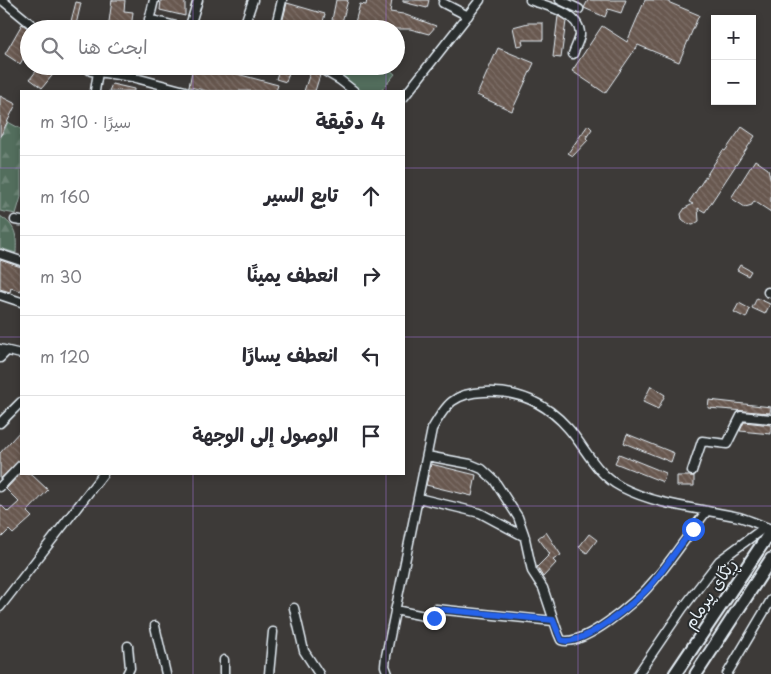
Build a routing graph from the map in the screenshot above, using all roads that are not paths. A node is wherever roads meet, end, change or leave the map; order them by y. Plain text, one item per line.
1 (2, 0) edge
2 (154, 0) edge
3 (198, 0) edge
4 (253, 0) edge
5 (282, 0) edge
6 (480, 0) edge
7 (530, 0) edge
8 (560, 0) edge
9 (443, 3) dead end
10 (579, 9) dead end
11 (468, 16) junction
12 (149, 19) joint
13 (27, 20) edge
14 (153, 20) edge
15 (191, 20) edge
16 (246, 20) edge
17 (277, 20) edge
18 (573, 54) dead end
19 (98, 75) edge
20 (118, 75) edge
21 (331, 75) edge
22 (132, 77) joint
23 (95, 90) edge
24 (181, 90) edge
25 (353, 90) edge
26 (405, 96) edge
27 (0, 254) edge
28 (20, 261) edge
29 (0, 296) edge
30 (20, 302) edge
31 (4, 350) edge
32 (20, 353) edge
33 (0, 358) edge
34 (20, 403) edge
35 (771, 419) edge
36 (0, 423) edge
37 (427, 456) junction
38 (20, 466) edge
39 (692, 471) dead end
40 (102, 475) edge
41 (0, 487) edge
42 (418, 498) junction
43 (707, 511) junction
44 (769, 529) edge
45 (525, 537) junction
46 (771, 559) edge
47 (771, 600) edge
48 (0, 607) edge
49 (294, 608) dead end
50 (395, 610) junction
51 (553, 620) junction
52 (154, 626) dead end
53 (272, 632) dead end
54 (128, 646) dead end
55 (224, 660) dead end
56 (127, 674) edge
57 (166, 674) edge
58 (224, 674) edge
59 (269, 674) edge
60 (319, 674) edge
61 (388, 674) edge
62 (638, 674) edge
63 (675, 674) edge
64 (696, 674) edge
65 (726, 674) edge

1 - 13 street
2 - 12 street
3 - 15 street
4 - 16 street
5 - 17 street
6 - 11 street
7 - 18 street
8 - 10 street
9 - 11 street
11 - 26 street
12 - 14 street
19 - 23 street
20 - 22 street
21 - 25 street
22 - 24 street
27 - 28 street
29 - 30 street
31 - 32 street
31 - 33 street
34 - 36 street
35 - 39 street
37 - 42 street
37 - 43 street
37 - 45 street
38 - 41 street
40 - 48 street
42 - 45 street
42 - 50 street
43 - 44 street
43 - 51 street
44 - 62 street
44 - 63 highway, ڕێگای پیرمام
45 - 51 street
46 - 64 highway, ڕێگای پیرمام
47 - 65 street
49 - 60 street
50 - 51 street
50 - 61 street
52 - 57 street
53 - 59 street
54 - 56 street
55 - 58 street

